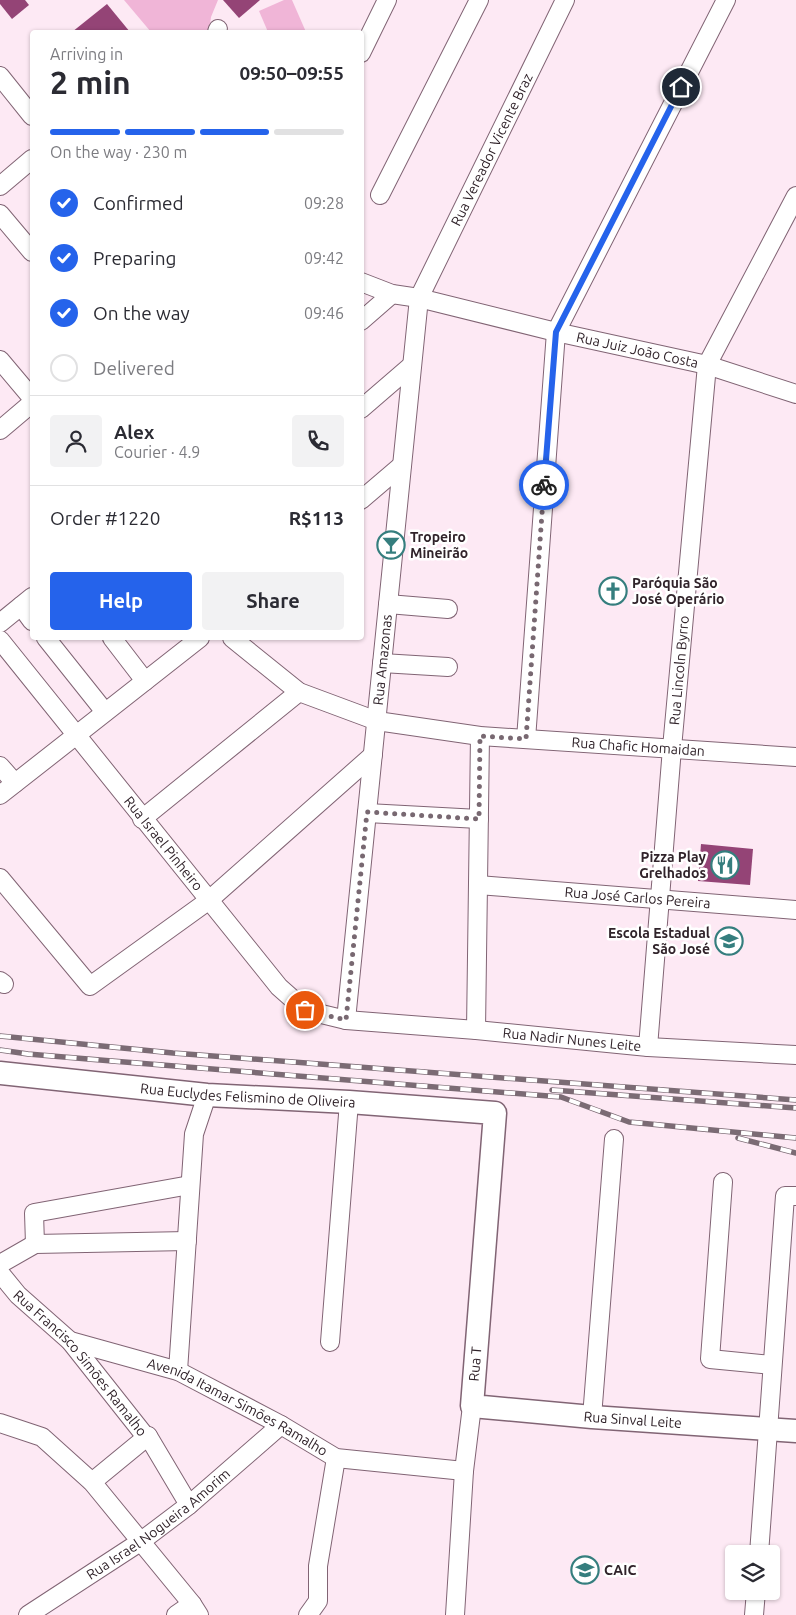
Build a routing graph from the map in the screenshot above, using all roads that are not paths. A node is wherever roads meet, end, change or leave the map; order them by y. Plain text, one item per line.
1 (388, 0) edge
2 (479, 0) edge
3 (565, 0) edge
4 (726, 0) edge
5 (364, 47) edge
6 (0, 76) edge
7 (30, 114) edge
8 (30, 161) edge
9 (0, 186) edge
10 (380, 195) dead end
11 (796, 196) edge
12 (0, 214) edge
13 (30, 250) edge
14 (364, 283) edge
15 (392, 294) junction
16 (419, 298) junction
17 (364, 318) edge
18 (556, 332) junction
19 (0, 360) edge
20 (707, 365) junction
21 (412, 366) junction
22 (796, 394) edge
23 (30, 396) edge
24 (30, 405) edge
25 (364, 406) edge
26 (0, 430) edge
27 (402, 465) junction
28 (364, 497) edge
29 (27, 602) edge
30 (388, 604) junction
31 (448, 609) dead end
32 (0, 623) edge
33 (0, 640) edge
34 (48, 640) edge
35 (114, 640) edge
36 (197, 640) edge
37 (234, 640) edge
38 (382, 663) junction
39 (448, 667) dead end
40 (145, 681) junction
41 (299, 692) junction
42 (105, 712) junction
43 (377, 721) junction
44 (76, 734) junction
45 (480, 736) junction
46 (526, 739) junction
47 (672, 748) junction
48 (373, 755) junction
49 (796, 757) edge
50 (0, 766) edge
51 (15, 783) junction
52 (0, 795) edge
53 (367, 812) junction
54 (142, 819) junction
55 (479, 819) junction
56 (0, 878) edge
57 (478, 885) junction
58 (208, 900) junction
59 (660, 900) junction
60 (796, 910) edge
61 (346, 1020) junction
62 (476, 1030) junction
63 (648, 1047) junction
64 (796, 1055) edge
65 (0, 1073) edge
66 (207, 1095) junction
67 (349, 1102) junction
68 (495, 1113) joint
69 (614, 1139) dead end
70 (723, 1182) dead end
71 (190, 1185) junction
72 (796, 1196) edge
73 (187, 1241) junction
74 (35, 1244) junction
75 (0, 1264) edge
76 (0, 1273) edge
77 (70, 1341) junction
78 (330, 1342) dead end
79 (772, 1364) junction
80 (178, 1371) junction
81 (472, 1406) junction
82 (592, 1417) junction
83 (0, 1423) edge
84 (281, 1425) junction
85 (768, 1429) junction
86 (796, 1431) edge
87 (148, 1436) junction
88 (336, 1458) junction
89 (464, 1471) junction
90 (92, 1482) junction
91 (189, 1505) junction
92 (140, 1542) junction
93 (760, 1545) edge
94 (755, 1600) edge
95 (196, 1610) edge
96 (28, 1615) edge
97 (176, 1615) edge
98 (308, 1615) edge
99 (455, 1615) edge
100 (754, 1615) edge

1 - 5 street
2 - 10 street
3 - 16 street, Rua Vereador Vicente Braz
4 - 18 street
6 - 7 street
8 - 9 street
11 - 20 street, Rua Lincoln Byrro
12 - 13 street
14 - 15 street, Rua Juiz João Costa
15 - 16 street, Rua Juiz João Costa
15 - 17 street
16 - 18 street, Rua Juiz João Costa
16 - 21 street, Rua Amazonas
18 - 20 street, Rua Juiz João Costa
18 - 46 street
19 - 23 street
20 - 22 street, Rua Juiz João Costa
20 - 47 street, Rua Lincoln Byrro
21 - 25 street
21 - 27 street, Rua Amazonas
24 - 26 street
27 - 28 street
27 - 30 street, Rua Amazonas
29 - 32 street
30 - 31 street
30 - 38 street, Rua Amazonas
33 - 44 street, Rua Israel Pinheiro
34 - 42 street
35 - 40 street
36 - 40 street
37 - 41 street, Rua Chafic Homaidan
38 - 39 street
38 - 43 street, Rua Amazonas
40 - 42 street
41 - 43 street, Rua Chafic Homaidan
41 - 54 street
42 - 44 street
43 - 45 street, Rua Chafic Homaidan
43 - 48 street, Rua Amazonas
44 - 51 street
44 - 54 street, Rua Israel Pinheiro
45 - 46 street, Rua Chafic Homaidan
45 - 55 street
46 - 47 street, Rua Chafic Homaidan
47 - 49 street, Rua Chafic Homaidan
47 - 59 street, Rua Lincoln Byrro
48 - 53 street, Rua Amazonas
48 - 58 street
50 - 51 street
51 - 52 street
53 - 55 street
53 - 61 street, Rua Amazonas
54 - 58 street, Rua Israel Pinheiro
55 - 57 street
56 - 58 street
57 - 59 street, Rua José Carlos Pereira
57 - 62 street
58 - 61 street, Rua Israel Pinheiro
59 - 60 street, Rua José Carlos Pereira
59 - 63 street, Rua Lincoln Byrro
61 - 62 street, Rua Nadir Nunes Leite
62 - 63 street, Rua Nadir Nunes Leite
63 - 64 street, Rua Nadir Nunes Leite
65 - 66 main road, Rua Euclydes Felismino de Oliveira
66 - 67 main road, Rua Euclydes Felismino de Oliveira
66 - 71 street
67 - 68 main road, Rua Euclydes Felismino de Oliveira
67 - 78 street
68 - 81 main road, Rua T
69 - 82 street
70 - 79 street
71 - 73 street
71 - 74 street
72 - 79 street
73 - 74 street
73 - 80 street
74 - 75 street
76 - 77 street, Rua Francisco Simões Ramalho
77 - 80 street, Avenida Itamar Simões Ramalho
77 - 87 street, Rua Francisco Simões Ramalho
79 - 85 street
80 - 84 street, Avenida Itamar Simões Ramalho
81 - 82 main road, Rua Sinval Leite
81 - 89 street, Rua T
82 - 85 main road, Rua Sinval Leite
83 - 90 street
84 - 88 street, Avenida Itamar Simões Ramalho
84 - 91 street, Rua Israel Nogueira Amorim
85 - 86 main road, Rua Sinval Leite
85 - 93 street
87 - 90 street
87 - 91 street, Rua Francisco Simões Ramalho
88 - 89 street, Avenida Itamar Simões Ramalho
88 - 98 street
89 - 99 street, Rua T
90 - 92 street
91 - 92 street, Rua Israel Nogueira Amorim
92 - 95 street
92 - 96 street, Rua Israel Nogueira Amorim
94 - 100 street
95 - 97 street

